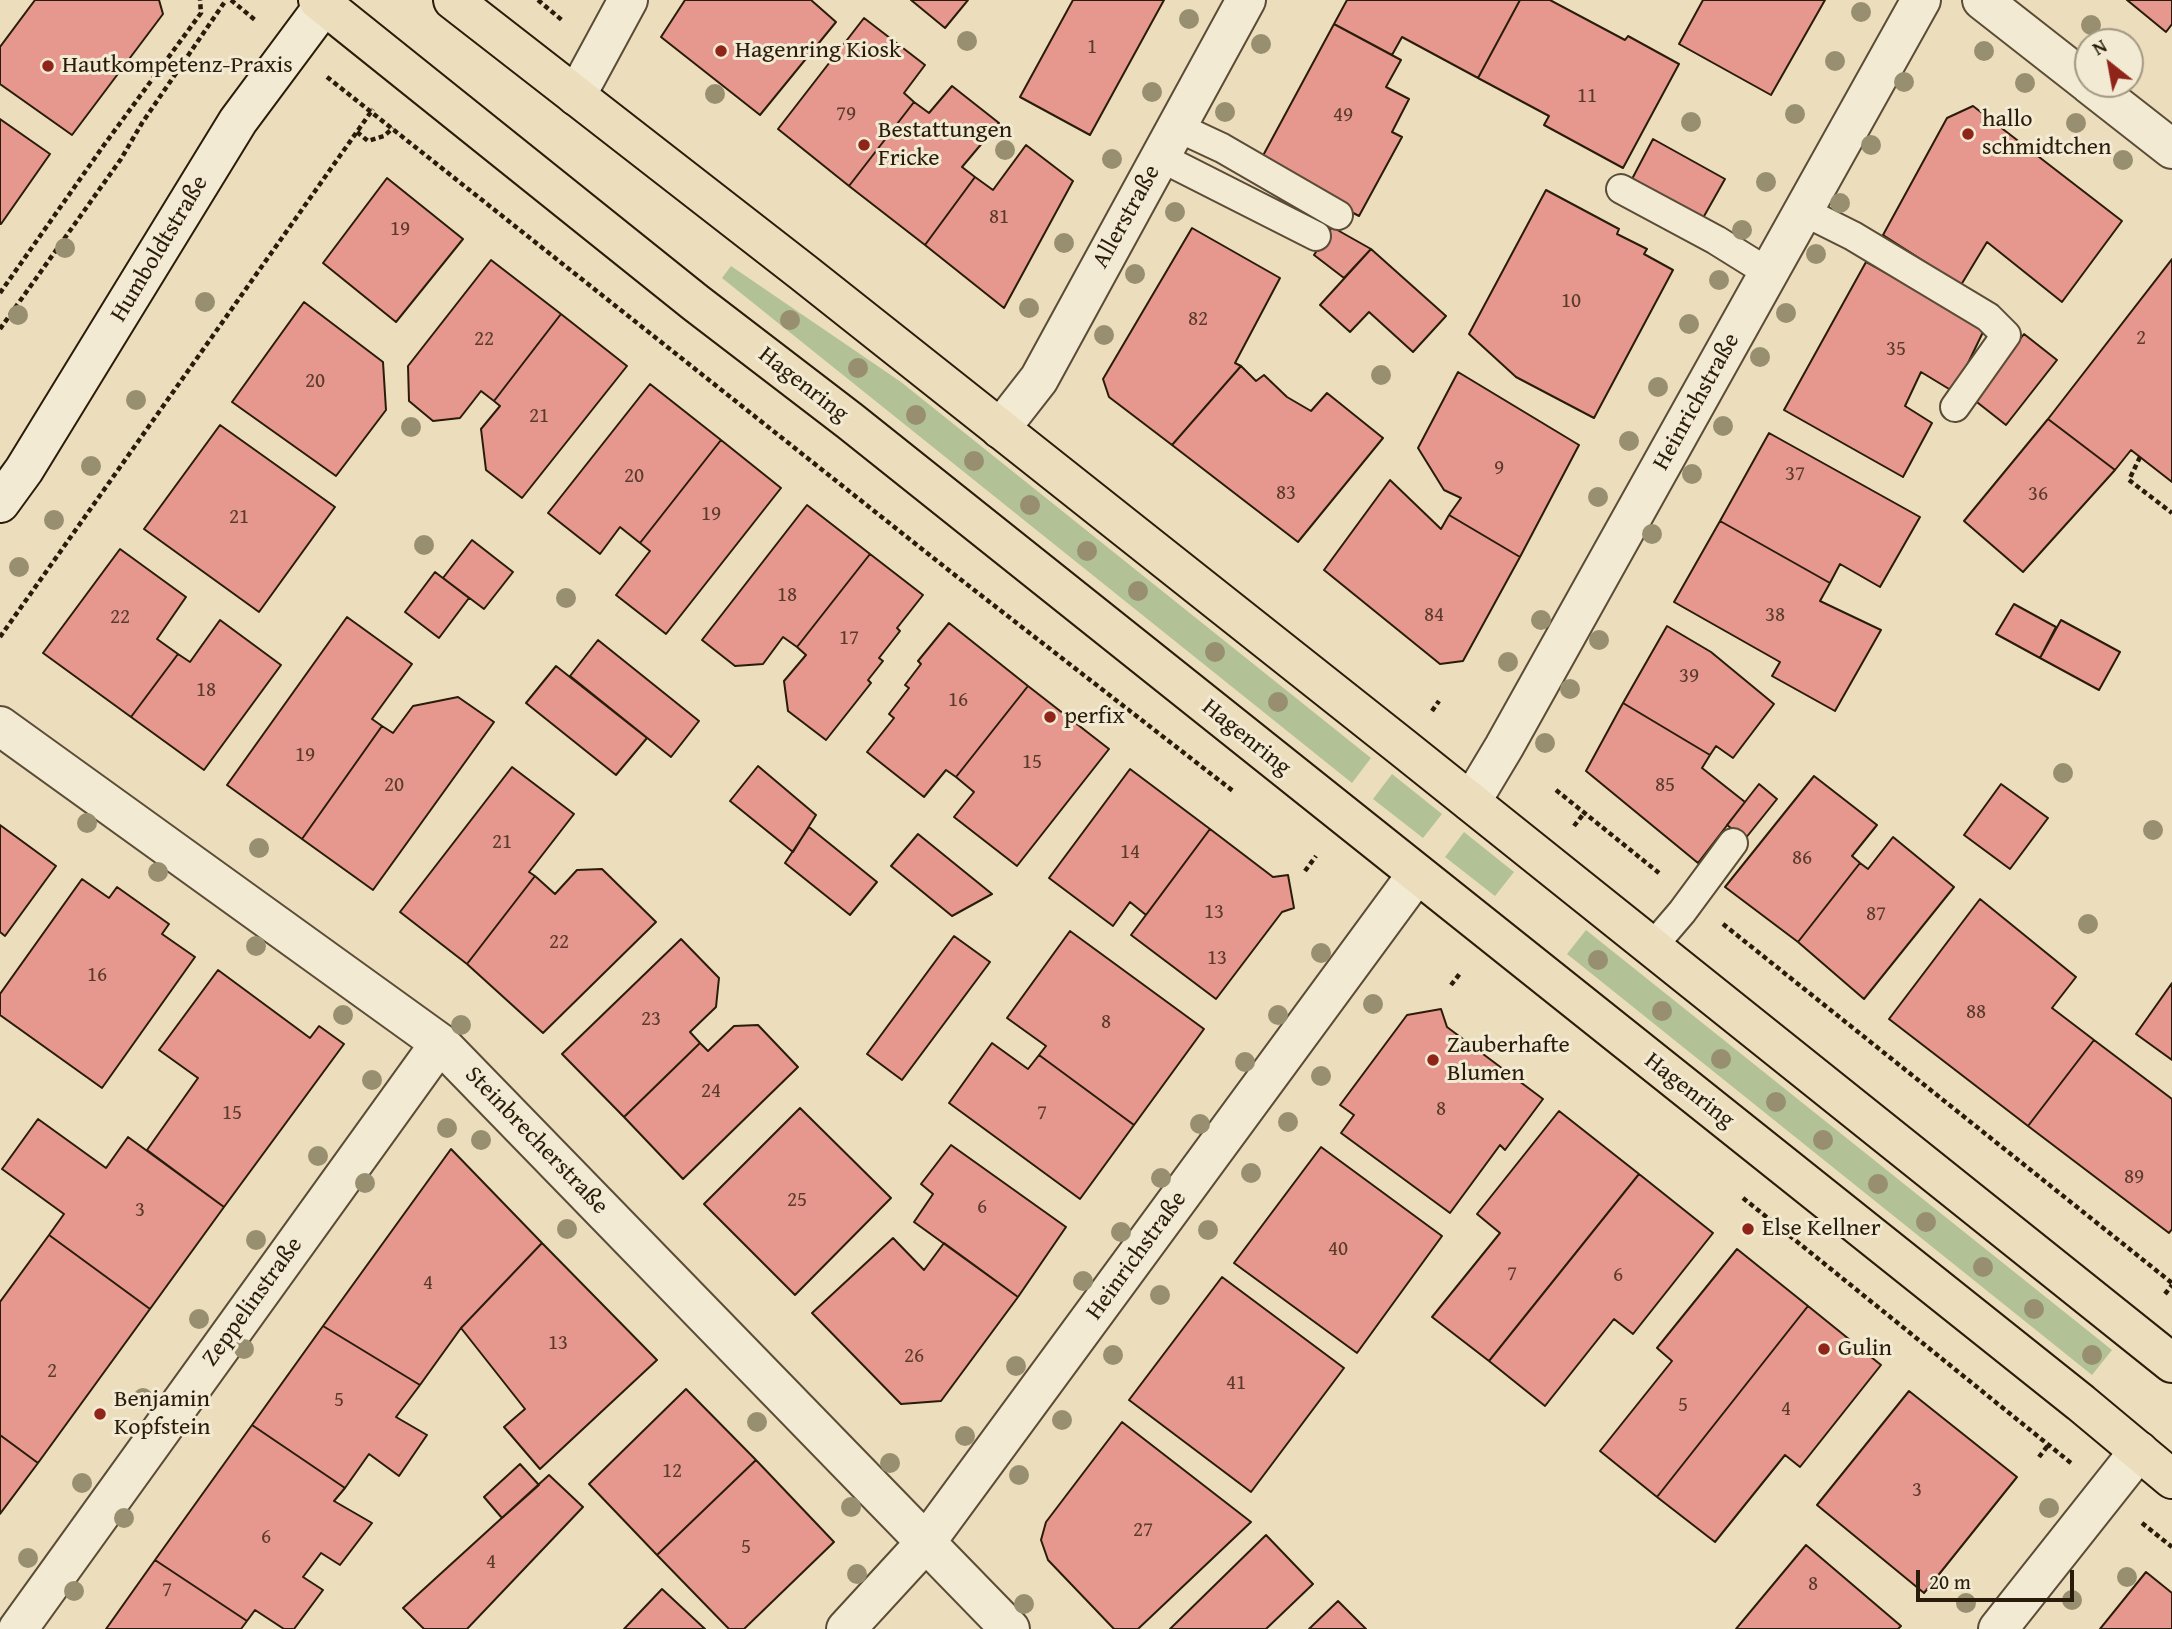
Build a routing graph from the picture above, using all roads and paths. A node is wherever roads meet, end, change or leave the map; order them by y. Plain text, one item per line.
1 (200, 0) edge
2 (226, 0) edge
3 (453, 0) edge
4 (628, 0) edge
5 (1246, 0) edge
6 (1982, 0) edge
7 (323, 2) edge
8 (1914, 2) edge
9 (201, 13) junction
10 (211, 21) junction
11 (2074, 71) edge
12 (576, 96) junction
13 (2108, 98) edge
14 (393, 128) junction
15 (357, 132) junction
16 (1168, 142) junction
17 (2172, 149) edge
18 (1621, 189) dead end
19 (1803, 211) junction
20 (1338, 215) dead end
21 (1316, 236) dead end
22 (1769, 272) junction
23 (0, 293) edge
24 (0, 329) edge
25 (1955, 407) dead end
26 (1000, 429) junction
27 (2140, 457) dead end
28 (0, 503) edge
29 (2172, 513) edge
30 (0, 636) edge
31 (1439, 701) dead end
32 (1431, 712) dead end
33 (0, 726) edge
34 (1556, 790) dead end
35 (1239, 796) dead end
36 (1471, 802) junction
37 (1584, 813) junction
38 (1573, 828) dead end
39 (1733, 843) dead end
40 (1326, 864) dead end
41 (1306, 871) dead end
42 (1417, 874) junction
43 (1691, 899) junction
44 (1652, 947) junction
45 (1461, 972) dead end
46 (1451, 985) dead end
47 (440, 1043) junction
48 (1739, 1195) dead end
49 (2172, 1284) edge
50 (2165, 1294) dead end
51 (2172, 1363) edge
52 (2139, 1451) junction
53 (2039, 1457) dead end
54 (2172, 1479) edge
55 (2151, 1530) dead end
56 (926, 1542) junction
57 (2172, 1547) edge
58 (18, 1629) edge
59 (846, 1629) edge
60 (1010, 1629) edge
61 (1997, 1629) edge

1 - 9 path
2 - 10 path
3 - 12 main road
4 - 12 street
5 - 16 street, Allerstraße
6 - 11 street
7 - 28 street, Humboldtstraße
7 - 42 main road, Hagenring
8 - 19 street, Heinrichstraße
9 - 10 path
9 - 23 path
10 - 24 path
12 - 26 main road
13 - 17 street
14 - 15 path
14 - 15 path
14 - 35 path
15 - 30 path
16 - 20 lane
16 - 21 lane
16 - 26 street, Allerstraße
18 - 22 lane
19 - 22 street, Heinrichstraße
19 - 25 lane
22 - 36 street, Heinrichstraße
26 - 36 main road
27 - 29 path
31 - 32 path
33 - 47 street, Steinbrecherstraße
34 - 37 path
36 - 44 main road
37 - 38 path
37 - 43 path
39 - 43 lane
40 - 41 path
42 - 52 main road, Hagenring
42 - 56 street, Heinrichstraße
43 - 44 lane
43 - 49 path
44 - 51 main road
45 - 46 path
47 - 56 street, Steinbrecherstraße
47 - 58 street, Zeppelinstraße
48 - 53 path
49 - 50 path
52 - 54 main road, Hagenring
52 - 61 street
55 - 57 path
56 - 59 street, Heinrichstraße
56 - 60 street, Steinbrecherstraße

